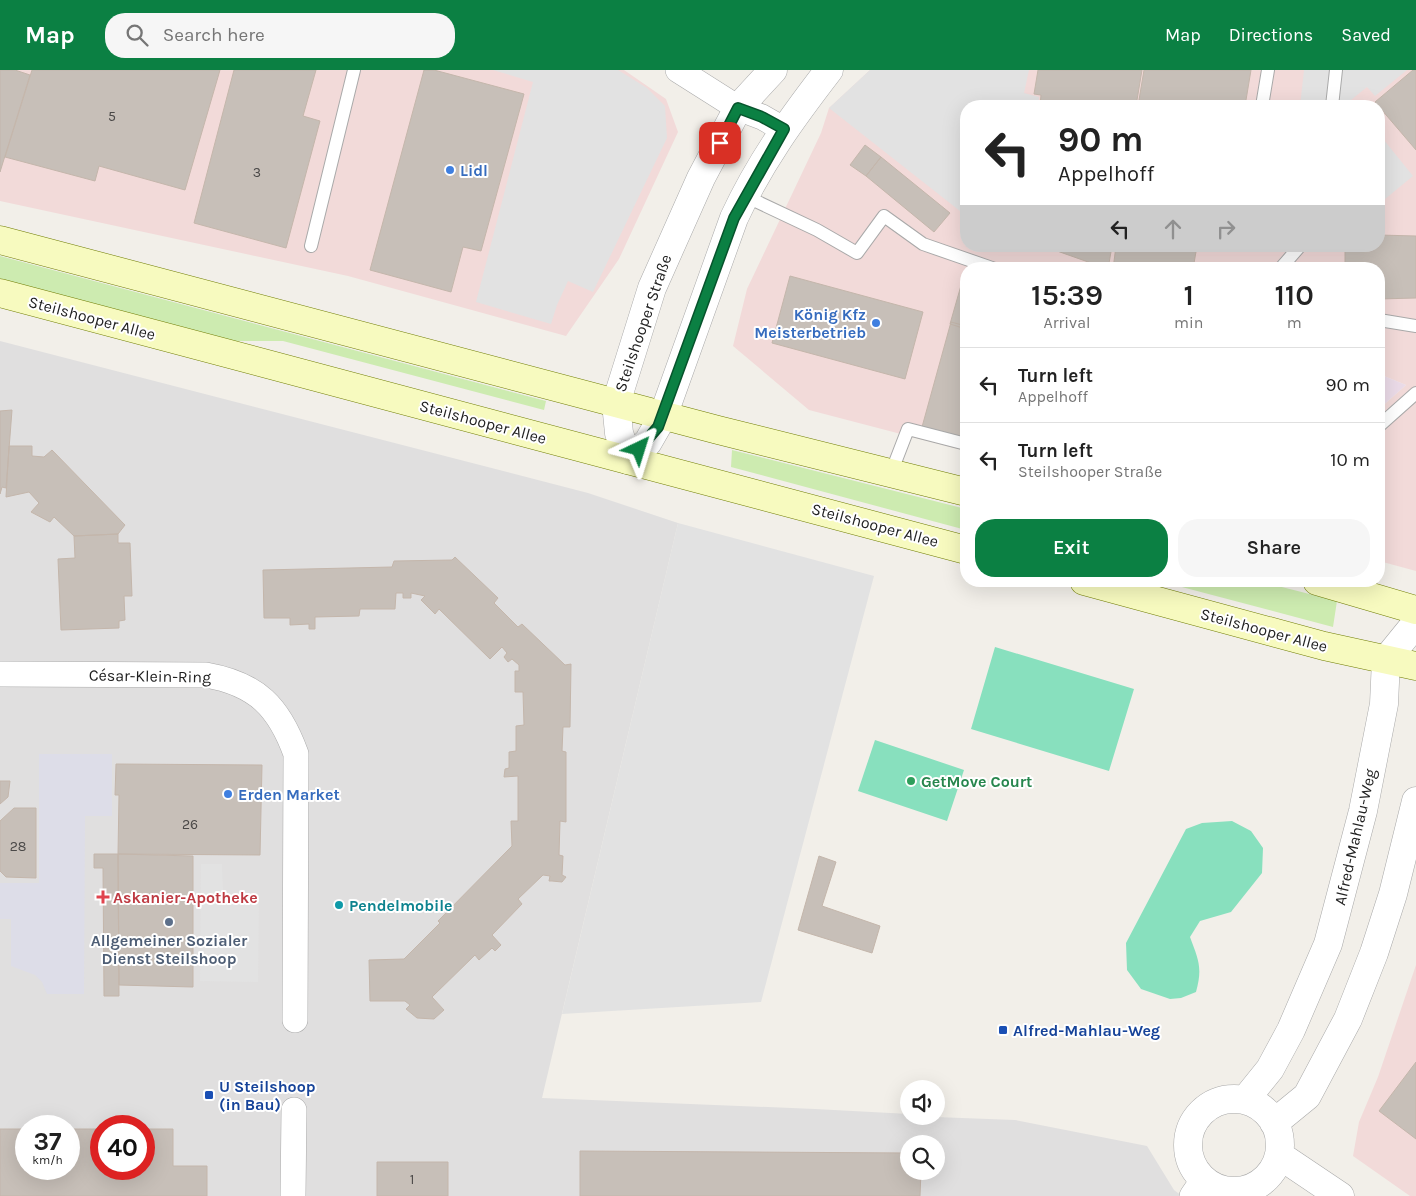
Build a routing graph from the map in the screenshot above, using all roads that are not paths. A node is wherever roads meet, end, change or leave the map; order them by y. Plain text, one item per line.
1 (354, 70) edge
2 (678, 70) edge
3 (773, 70) edge
4 (829, 70) edge
5 (1268, 70) edge
6 (1336, 70) edge
7 (1263, 100) edge
8 (1333, 100) edge
9 (738, 108) junction
10 (784, 129) junction
11 (745, 196) junction
12 (0, 240) edge
13 (311, 246) dead end
14 (1295, 252) edge
15 (975, 262) edge
16 (1286, 262) edge
17 (0, 294) edge
18 (1385, 321) edge
19 (1416, 326) edge
20 (1416, 393) edge
21 (616, 403) junction
22 (663, 416) junction
23 (1385, 421) edge
24 (960, 442) edge
25 (628, 460) junction
26 (890, 473) junction
27 (960, 490) edge
28 (960, 548) edge
29 (1106, 587) edge
30 (1337, 587) edge
31 (1416, 610) edge
32 (1416, 622) edge
33 (1386, 660) junction
34 (1416, 666) edge
35 (0, 674) edge
36 (1416, 801) edge
37 (294, 1020) dead end
38 (1245, 1100) junction
39 (294, 1110) dead end
40 (1274, 1122) junction
41 (1279, 1155) junction
42 (1197, 1188) edge
43 (1267, 1190) edge
44 (293, 1196) edge
45 (1340, 1196) edge

1 - 13 lane
2 - 9 street
3 - 9 street, Steilshooper Straße
4 - 10 street
5 - 7 lane
6 - 8 lane
9 - 10 street
9 - 21 street, Steilshooper Straße
10 - 11 street
11 - 15 lane
11 - 22 street
12 - 21 main road
14 - 16 lane
17 - 25 main road, Steilshooper Allee
18 - 19 lane
20 - 23 lane
21 - 22 main road
21 - 25 street, Steilshooper Straße
22 - 25 street
22 - 26 main road
24 - 26 lane
25 - 28 main road, Steilshooper Allee
26 - 27 main road
29 - 33 main road, Steilshooper Allee
30 - 31 main road
32 - 33 street
33 - 34 main road, Steilshooper Allee
33 - 38 street, Alfred-Mahlau-Weg
35 - 37 street, César-Klein-Ring
36 - 40 street
38 - 40 street
38 - 42 street
39 - 44 street
40 - 41 street
41 - 43 street
41 - 45 street
42 - 43 street

